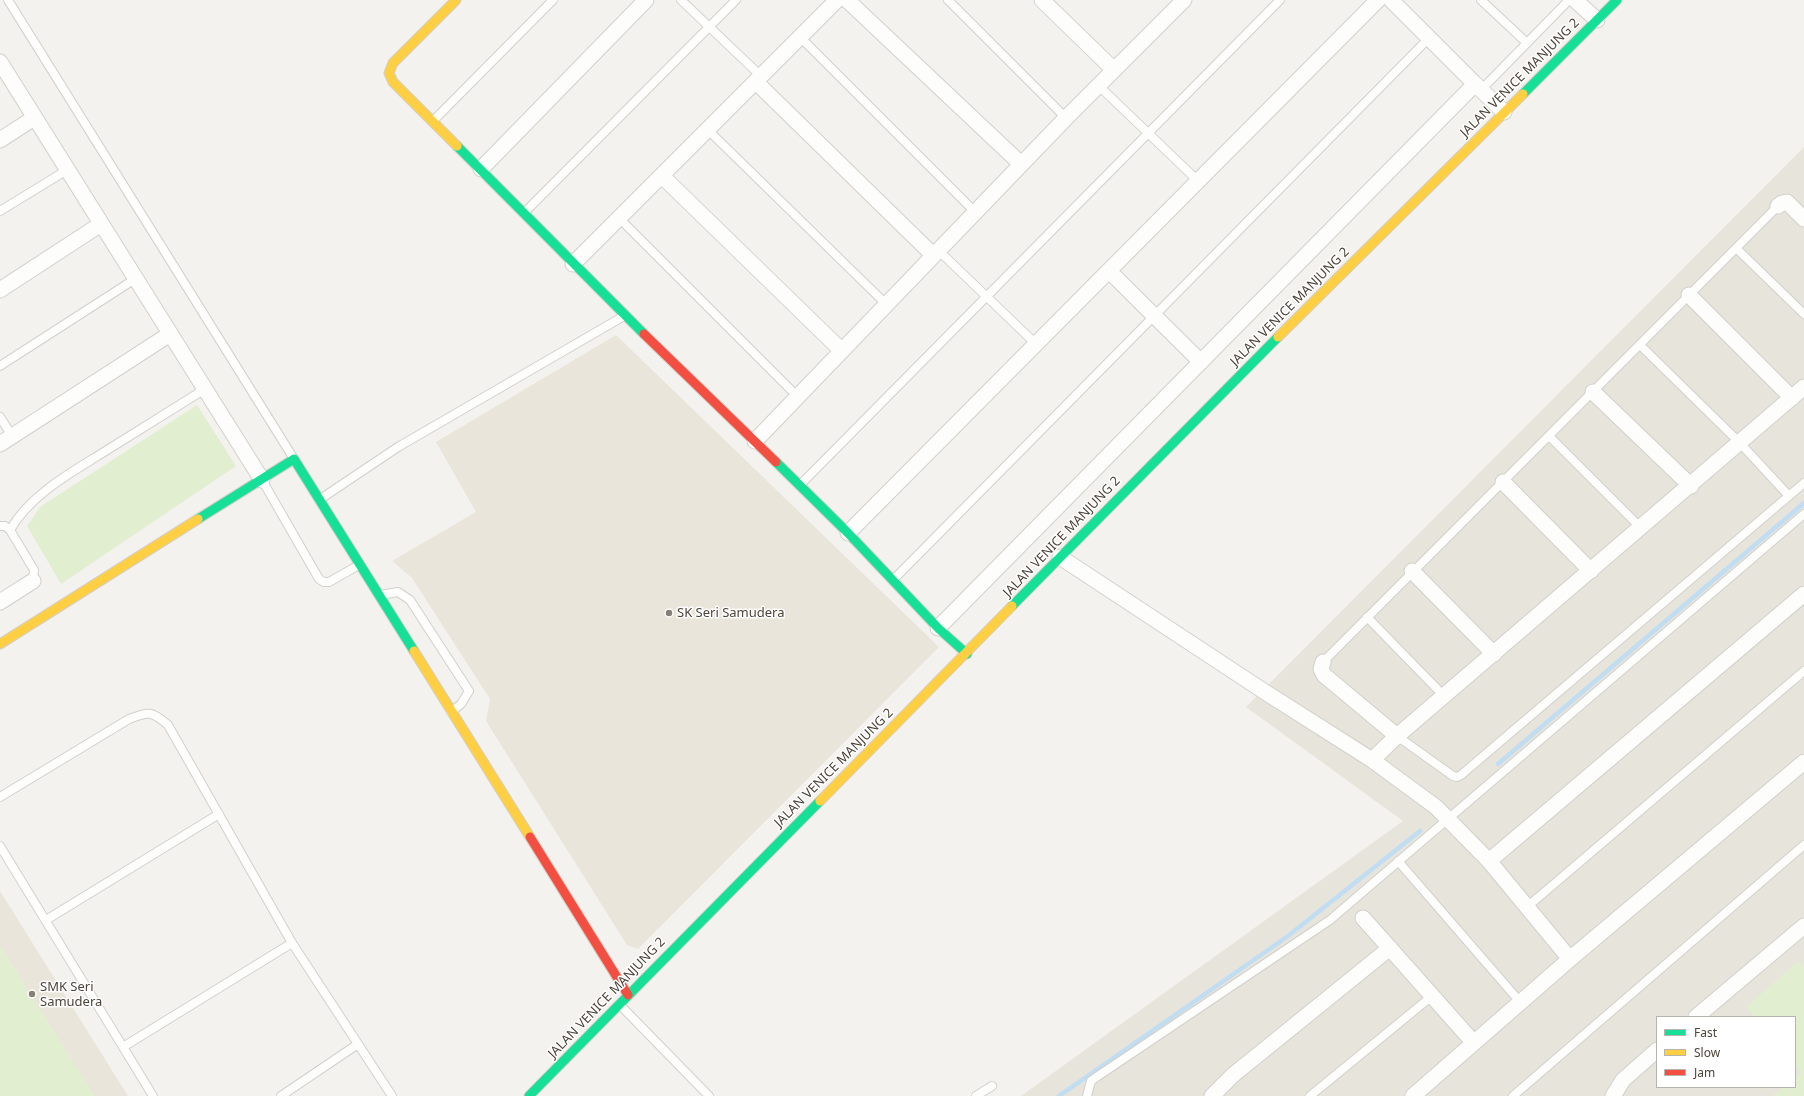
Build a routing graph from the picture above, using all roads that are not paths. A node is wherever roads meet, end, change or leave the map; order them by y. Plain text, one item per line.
1 (8, 0) edge
2 (456, 0) edge
3 (553, 0) edge
4 (646, 0) edge
5 (681, 0) edge
6 (736, 0) edge
7 (836, 0) edge
8 (847, 0) edge
9 (948, 0) edge
10 (1042, 0) edge
11 (1184, 0) edge
12 (1280, 0) edge
13 (1378, 0) edge
14 (1391, 0) edge
15 (1482, 0) edge
16 (1569, 0) edge
17 (1575, 0) edge
18 (1617, 0) edge
19 (1597, 20) junction
20 (710, 27) junction
21 (800, 37) junction
22 (1429, 38) junction
23 (1526, 44) junction
24 (0, 62) edge
25 (1113, 69) junction
26 (759, 80) junction
27 (1098, 85) junction
28 (1478, 87) junction
29 (1504, 112) junction
30 (34, 118) junction
31 (1066, 118) junction
32 (433, 122) junction
33 (708, 130) junction
34 (1149, 134) junction
35 (0, 140) edge
36 (1021, 164) junction
37 (481, 169) junction
38 (67, 170) junction
39 (662, 176) junction
40 (1198, 181) junction
41 (1778, 206) joint
42 (0, 211) edge
43 (974, 212) junction
44 (524, 213) junction
45 (619, 218) junction
46 (1804, 219) edge
47 (101, 224) junction
48 (1736, 248) junction
49 (936, 253) junction
50 (573, 264) junction
51 (1109, 270) junction
52 (136, 279) junction
53 (0, 290) edge
54 (1689, 296) junction
55 (987, 297) junction
56 (886, 304) junction
57 (1804, 314) edge
58 (624, 315) junction
59 (1155, 316) junction
60 (170, 334) junction
61 (1036, 344) junction
62 (1640, 345) junction
63 (842, 351) junction
64 (1201, 362) junction
65 (0, 366) edge
66 (1804, 387) edge
67 (205, 389) junction
68 (1593, 392) junction
69 (798, 397) junction
70 (1792, 398) junction
71 (0, 417) edge
72 (1549, 436) junction
73 (6, 440) edge
74 (755, 441) junction
75 (1740, 443) junction
76 (294, 459) junction
77 (262, 480) junction
78 (1503, 482) junction
79 (1804, 483) edge
80 (800, 485) junction
81 (1691, 486) junction
82 (1789, 496) junction
83 (319, 501) junction
84 (1804, 514) edge
85 (0, 526) edge
86 (1641, 528) junction
87 (10, 530) junction
88 (848, 533) junction
89 (1060, 557) junction
90 (359, 565) junction
91 (1412, 571) junction
92 (1591, 571) junction
93 (894, 580) junction
94 (33, 581) joint
95 (1804, 594) edge
96 (378, 595) junction
97 (0, 602) edge
98 (1367, 617) junction
99 (938, 628) junction
100 (0, 644) edge
101 (967, 654) junction
102 (1494, 654) junction
103 (1323, 662) joint
104 (1804, 671) edge
105 (1444, 696) junction
106 (451, 713) junction
107 (1396, 736) junction
108 (1372, 760) junction
109 (1804, 762) edge
110 (0, 797) edge
111 (219, 814) junction
112 (1448, 819) junction
113 (1804, 845) edge
114 (0, 846) edge
115 (1398, 861) junction
116 (1489, 861) junction
117 (1527, 907) junction
118 (1363, 918) dead end
119 (46, 920) junction
120 (1804, 926) edge
121 (292, 943) junction
122 (1390, 948) junction
123 (1570, 959) junction
124 (628, 995) junction
125 (1432, 996) junction
126 (1520, 1003) junction
127 (620, 1005) junction
128 (1697, 1016) edge
129 (1474, 1043) junction
130 (358, 1044) junction
131 (123, 1047) junction
132 (1656, 1051) edge
133 (992, 1086) dead end
134 (153, 1096) edge
135 (280, 1096) edge
136 (392, 1096) edge
137 (529, 1096) edge
138 (709, 1096) edge
139 (976, 1096) edge
140 (1087, 1096) edge
141 (1212, 1096) edge
142 (1310, 1096) edge
143 (1413, 1096) edge
144 (1513, 1096) edge
145 (1613, 1096) edge

1 - 76 lane
2 - 32 street
3 - 32 lane
4 - 37 street
5 - 20 lane
6 - 20 lane
7 - 21 street
8 - 36 street
9 - 31 lane
10 - 25 street
11 - 25 street
12 - 34 lane
13 - 40 street
14 - 22 street
15 - 23 lane
16 - 23 lane
17 - 19 street
18 - 19 street, JALAN VENICE MANJUNG 2
19 - 29 street, JALAN VENICE MANJUNG 2
20 - 26 lane
20 - 44 lane
21 - 26 street
21 - 43 lane
22 - 28 street
22 - 59 lane
23 - 28 lane
24 - 30 street
25 - 27 street
26 - 33 street
26 - 49 street
27 - 31 street
27 - 34 lane
28 - 29 street
28 - 64 street
29 - 89 street, JALAN VENICE MANJUNG 2
30 - 35 street
30 - 38 street
31 - 36 street
32 - 37 street
33 - 39 street
33 - 56 lane
34 - 40 lane
34 - 55 lane
36 - 43 street
37 - 44 street
38 - 42 lane
38 - 47 street
39 - 45 street
39 - 63 street
40 - 51 street
41 - 46 street
41 - 48 lane
43 - 49 street
44 - 50 street
45 - 50 street
45 - 69 lane
47 - 52 street
47 - 53 street
48 - 54 lane
48 - 57 lane
49 - 55 lane
49 - 56 street
50 - 58 street
51 - 59 street
51 - 61 street
52 - 60 street
52 - 65 lane
54 - 62 lane
54 - 70 street
55 - 61 lane
55 - 80 lane
56 - 63 street
58 - 74 street
58 - 83 lane
59 - 64 street
59 - 93 lane
60 - 67 street
60 - 73 street
61 - 88 street
62 - 68 lane
62 - 75 lane
63 - 69 street
64 - 99 street
66 - 70 street
67 - 77 street
67 - 87 lane
68 - 72 lane
68 - 81 street
69 - 74 street
70 - 75 street
71 - 73 lane
72 - 78 lane
72 - 86 lane
74 - 80 street
75 - 81 street
75 - 82 lane
76 - 77 street
76 - 83 street
77 - 90 lane
77 - 100 street
78 - 91 lane
78 - 92 street
79 - 82 lane
80 - 88 street
81 - 86 street
82 - 107 lane
83 - 90 street
84 - 112 lane
85 - 87 lane
86 - 92 street
87 - 94 lane
88 - 93 street
89 - 101 street, JALAN VENICE MANJUNG 2
89 - 108 street
90 - 96 street
91 - 98 lane
91 - 102 street
92 - 102 street
93 - 99 street
94 - 97 street
95 - 116 street
96 - 106 street
96 - 106 lane
98 - 103 lane
98 - 105 lane
99 - 101 street
101 - 124 street, JALAN VENICE MANJUNG 2
102 - 105 street
103 - 107 street
104 - 117 lane
105 - 107 street
106 - 124 street
107 - 108 street
108 - 112 street
109 - 123 street
110 - 111 lane
111 - 119 lane
111 - 121 lane
112 - 115 lane
112 - 116 street
113 - 144 lane
114 - 119 lane
115 - 126 lane
115 - 140 lane
116 - 117 street
117 - 123 street
118 - 122 street
119 - 131 lane
120 - 128 street
121 - 130 lane
121 - 131 lane
122 - 125 street
122 - 141 street
123 - 126 street
124 - 127 street, JALAN VENICE MANJUNG 2
125 - 129 street
125 - 142 lane
126 - 129 street
127 - 137 street, JALAN VENICE MANJUNG 2
127 - 138 lane
129 - 143 street
130 - 135 lane
130 - 136 lane
131 - 134 lane
132 - 145 street
133 - 139 lane

